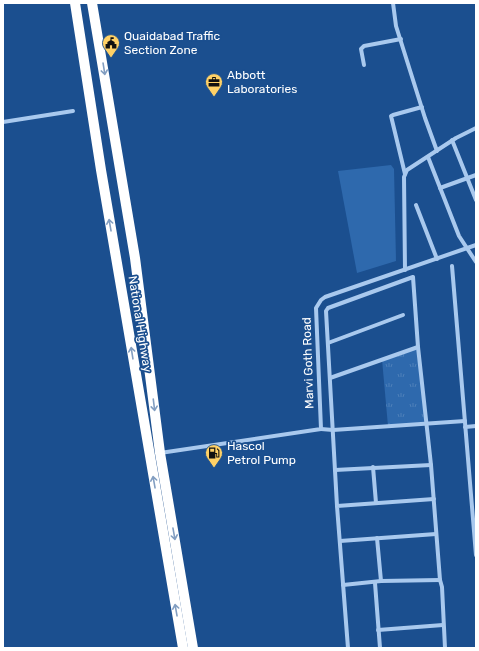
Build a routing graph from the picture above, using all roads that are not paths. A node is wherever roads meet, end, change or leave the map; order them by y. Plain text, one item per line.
1 (75, 3) edge
2 (92, 3) edge
3 (393, 3) edge
4 (401, 39) junction
5 (364, 65) dead end
6 (422, 107) junction
7 (73, 111) dead end
8 (3, 122) edge
9 (476, 128) edge
10 (452, 140) junction
11 (437, 151) junction
12 (428, 157) junction
13 (405, 174) junction
14 (476, 175) edge
15 (468, 179) junction
16 (440, 188) junction
17 (476, 200) edge
18 (416, 205) dead end
19 (476, 245) edge
20 (468, 248) junction
21 (437, 259) junction
22 (476, 262) edge
23 (452, 266) dead end
24 (405, 270) junction
25 (403, 316) dead end
26 (328, 343) junction
27 (418, 347) junction
28 (330, 378) junction
29 (465, 421) junction
30 (427, 423) junction
31 (476, 426) edge
32 (465, 427) junction
33 (321, 429) junction
34 (332, 430) junction
35 (160, 453) junction
36 (431, 465) junction
37 (373, 467) junction
38 (335, 470) junction
39 (434, 499) junction
40 (376, 503) junction
41 (337, 506) junction
42 (436, 534) junction
43 (377, 538) junction
44 (475, 539) edge
45 (340, 541) junction
46 (476, 555) edge
47 (440, 580) junction
48 (381, 581) junction
49 (375, 583) junction
50 (343, 585) junction
51 (444, 625) junction
52 (378, 630) junction
53 (183, 648) edge
54 (194, 648) edge
55 (348, 648) edge
56 (380, 648) edge
57 (445, 648) edge

53 -> 1 highway, National Highway
2 -> 35 highway, National Highway
3 - 4 street
4 - 5 street
4 - 6 street
6 - 11 street
6 - 13 street
7 - 8 street
9 - 10 street
10 - 11 street
10 - 15 street
11 - 12 street
12 - 13 street
12 - 16 street
13 - 24 street
14 - 15 street
15 - 16 street
15 - 17 street
16 - 20 street
18 - 21 street
19 - 20 street, Marvi Goth Road
20 - 21 street, Marvi Goth Road
20 - 22 street
21 - 24 street, Marvi Goth Road
23 - 29 street
24 - 33 street, Marvi Goth Road
25 - 26 street
26 - 27 street
26 - 28 street
27 - 28 street
27 - 30 street
28 - 34 street
29 - 30 street
29 - 32 street
30 - 34 street
30 - 36 street
31 - 32 street
32 - 44 street
33 - 34 street
33 - 35 street
34 - 38 street
35 -> 54 highway, National Highway
36 - 37 street
36 - 39 street
37 - 38 street
37 - 40 street
38 - 41 street
39 - 40 street
39 - 42 street
40 - 41 street
41 - 45 street
42 - 43 street
42 - 47 street
43 - 45 street
43 - 48 street
44 - 46 street
45 - 50 street
47 - 48 street
47 - 51 street
48 - 49 street
49 - 50 street
49 - 52 street
50 - 55 street
51 - 52 street
51 - 57 street
52 - 56 street

